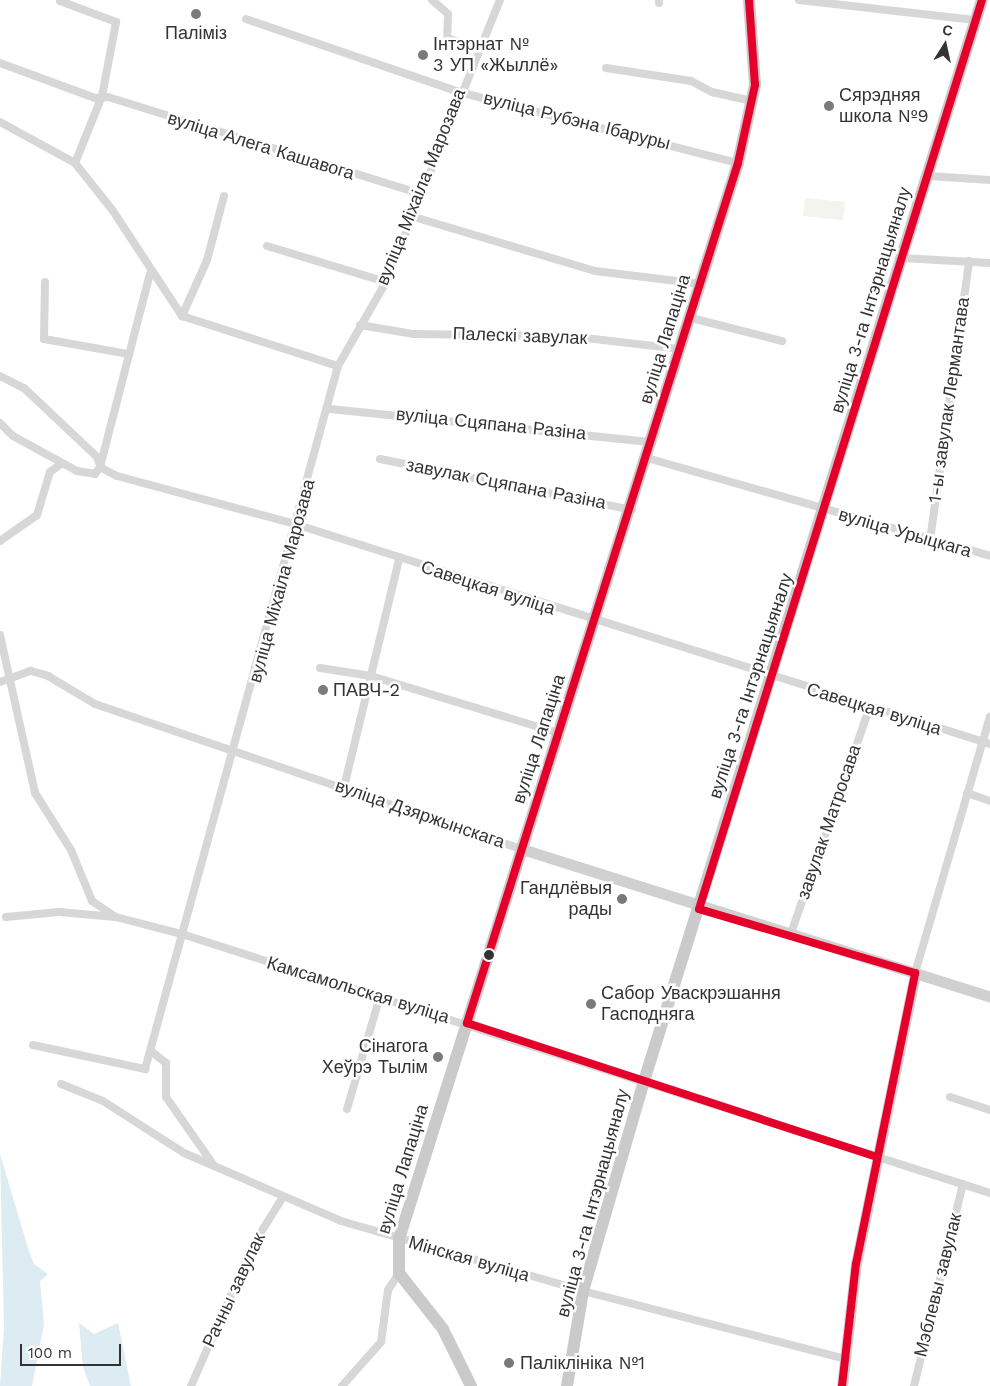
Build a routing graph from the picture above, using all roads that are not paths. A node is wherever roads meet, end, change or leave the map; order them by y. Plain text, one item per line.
1 (432, 0) edge
2 (500, 0) edge
3 (749, 0) edge
4 (799, 0) edge
5 (982, 0) edge
6 (60, 1) dead end
7 (850, 1) edge
8 (246, 19) dead end
9 (975, 20) junction
10 (478, 48) junction
11 (0, 63) edge
12 (606, 68) dead end
13 (459, 92) junction
14 (102, 96) junction
15 (752, 101) junction
16 (0, 122) edge
17 (75, 163) junction
18 (738, 163) junction
19 (928, 176) junction
20 (990, 180) edge
21 (421, 194) junction
22 (224, 196) dead end
23 (414, 217) junction
24 (267, 246) dead end
25 (902, 258) junction
26 (969, 261) junction
27 (990, 263) edge
28 (150, 273) junction
29 (45, 282) dead end
30 (386, 282) junction
31 (701, 284) junction
32 (182, 316) junction
33 (691, 318) junction
34 (360, 324) junction
35 (782, 341) dead end
36 (681, 349) junction
37 (128, 354) junction
38 (338, 366) junction
39 (0, 376) edge
40 (330, 409) junction
41 (0, 423) edge
42 (652, 442) junction
43 (647, 458) junction
44 (380, 459) dead end
45 (60, 464) junction
46 (100, 467) junction
47 (632, 510) junction
48 (825, 511) junction
49 (298, 525) junction
50 (930, 540) junction
51 (0, 541) edge
52 (990, 556) edge
53 (398, 560) junction
54 (596, 622) junction
55 (0, 635) edge
56 (320, 668) dead end
57 (10, 676) junction
58 (371, 676) junction
59 (771, 678) junction
60 (0, 682) edge
61 (869, 708) junction
62 (990, 717) edge
63 (559, 733) junction
64 (981, 741) junction
65 (990, 744) edge
66 (236, 751) junction
67 (344, 787) junction
68 (967, 793) junction
69 (990, 801) edge
70 (522, 849) junction
71 (699, 909) junction
72 (6, 917) dead end
73 (116, 917) junction
74 (184, 935) junction
75 (790, 936) junction
76 (915, 973) junction
77 (380, 996) junction
78 (990, 997) edge
79 (467, 1023) junction
80 (33, 1045) dead end
81 (152, 1052) junction
82 (644, 1081) junction
83 (61, 1084) dead end
84 (950, 1097) dead end
85 (347, 1109) dead end
86 (990, 1110) edge
87 (875, 1156) junction
88 (213, 1164) junction
89 (963, 1184) junction
90 (990, 1193) edge
91 (283, 1197) junction
92 (399, 1239) junction
93 (398, 1273) junction
94 (583, 1291) junction
95 (843, 1358) junction
96 (191, 1386) edge
97 (342, 1386) edge
98 (471, 1386) edge
99 (567, 1386) edge
100 (842, 1386) edge
101 (914, 1386) edge

1 - 10 street
2 - 10 street, вуліца Міхаіла Марозава
3 - 15 main road, вуліца Лапаціна
4 - 7 street
5 - 9 main road, вуліца 3-га Інтэрнацыяналу
6 - 14 street
7 - 9 street
8 - 13 street, вуліца Рубэна Ібаруры
9 - 19 main road, вуліца 3-га Інтэрнацыяналу
10 - 13 street, вуліца Міхаіла Марозава
11 - 14 street, вуліца Алега Кашавога
12 - 15 street
13 - 18 street, вуліца Рубэна Ібаруры
13 - 21 street, вуліца Міхаіла Марозава
14 - 17 street
14 - 21 street, вуліца Алега Кашавога
15 - 18 main road, вуліца Лапаціна
16 - 17 street
17 - 28 street
18 - 31 main road, вуліца Лапаціна
19 - 20 street
19 - 25 main road, вуліца 3-га Інтэрнацыяналу
21 - 23 street, вуліца Міхаіла Марозава
22 - 32 street
23 - 30 street, вуліца Міхаіла Марозава
23 - 31 street
24 - 30 street
25 - 26 street
25 - 48 main road, вуліца 3-га Інтэрнацыяналу
26 - 27 street
26 - 50 street, 1-ы завулак Лермантава
28 - 32 street
28 - 37 street
29 - 37 street
30 - 34 street, вуліца Міхаіла Марозава
31 - 33 main road, вуліца Лапаціна
32 - 38 street
33 - 35 street
33 - 36 main road, вуліца Лапаціна
34 - 36 street, Палескі завулак
34 - 38 street, вуліца Міхаіла Марозава
36 - 42 main road, вуліца Лапаціна
37 - 46 street
38 - 40 street, вуліца Міхаіла Марозава
39 - 46 street
40 - 42 street, вуліца Сцяпана Разіна
40 - 49 street, вуліца Міхаіла Марозава
41 - 45 street
42 - 43 main road, вуліца Лапаціна
43 - 47 main road, вуліца Лапаціна
43 - 48 street, вуліца Урыцкага
44 - 47 street, завулак Сцяпана Разіна
45 - 46 street
45 - 51 street
46 - 49 street, Савецкая вуліца
47 - 54 main road, вуліца Лапаціна
48 - 50 street, вуліца Урыцкага
48 - 59 main road, вуліца 3-га Інтэрнацыяналу
49 - 53 street, Савецкая вуліца
49 - 66 street, вуліца Міхаіла Марозава
50 - 52 street, вуліца Урыцкага
53 - 54 street, Савецкая вуліца
53 - 58 street
54 - 59 street, Савецкая вуліца
54 - 63 main road, вуліца Лапаціна
55 - 57 street
56 - 58 street
57 - 60 street, вуліца Дзяржынскага
57 - 66 street, вуліца Дзяржынскага
57 - 73 street
58 - 63 street
58 - 67 street
59 - 61 street, Савецкая вуліца
59 - 71 main road, вуліца 3-га Інтэрнацыяналу
61 - 64 street, Савецкая вуліца
61 - 75 street, завулак Матросава
62 - 64 street
63 - 70 main road, вуліца Лапаціна
64 - 65 street, Савецкая вуліца
64 - 68 street
66 - 67 street, вуліца Дзяржынскага
66 - 74 street, вуліца Міхаіла Марозава
67 - 70 street, вуліца Дзяржынскага
68 - 69 street
68 - 76 street
70 - 71 street, вуліца Дзяржынскага
70 - 79 main road, вуліца Лапаціна
71 - 75 street, вуліца Дзяржынскага
71 - 82 main road, вуліца 3-га Інтэрнацыяналу
72 - 73 street, Камсамольская вуліца
73 - 74 street, Камсамольская вуліца
74 - 77 street, Камсамольская вуліца
74 - 81 street, вуліца Міхаіла Марозава
75 - 76 street, вуліца Дзяржынскага
76 - 78 street, вуліца Дзяржынскага
76 - 87 street
77 - 79 street, Камсамольская вуліца
77 - 85 street
79 - 82 street, Камсамольская вуліца
79 - 92 main road, вуліца Лапаціна
80 - 81 street, вуліца Міхаіла Марозава
81 - 88 street
82 - 87 street, Камсамольская вуліца
82 - 94 main road, вуліца 3-га Інтэрнацыяналу
83 - 88 street, Мінская вуліца
84 - 86 street
87 - 89 street, Камсамольская вуліца
87 - 95 street
88 - 91 street, Мінская вуліца
89 - 90 street, Камсамольская вуліца
89 - 101 street, Мэблевы завулак
91 - 92 street, Мінская вуліца
91 - 96 street, Рачны завулак
92 - 93 main road, вуліца Лапаціна
92 - 94 street, Мінская вуліца
93 - 97 street, вуліца Лапаціна
93 - 98 main road
94 - 95 street, Мінская вуліца
94 - 99 main road, вуліца 3-га Інтэрнацыяналу
95 - 100 street

